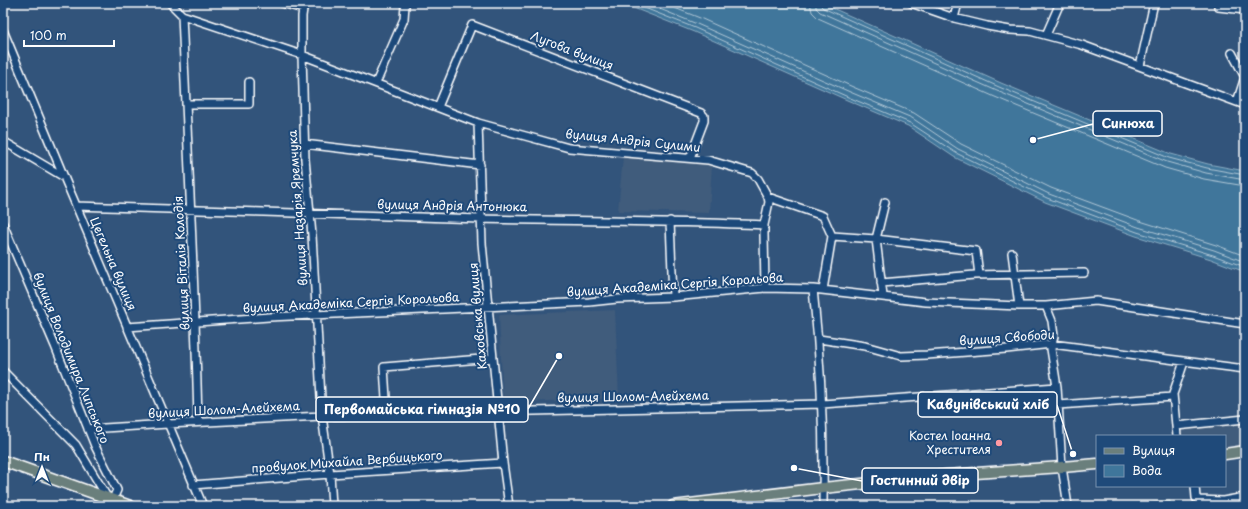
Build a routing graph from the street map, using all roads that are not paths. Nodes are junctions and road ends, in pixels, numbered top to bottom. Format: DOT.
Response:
graph roads {
  1 [pos="170,3"];
  2 [pos="282,3"];
  3 [pos="911,3"];
  4 [pos="958,3"];
  5 [pos="1060,3"];
  6 [pos="1154,3"];
  7 [pos="405,5"];
  8 [pos="303,6"];
  9 [pos="1218,7"];
  10 [pos="1245,10"];
  11 [pos="182,16"];
  12 [pos="954,18"];
  13 [pos="3,30"];
  14 [pos="1046,35"];
  15 [pos="1232,53"];
  16 [pos="302,55"];
  17 [pos="1140,66"];
  18 [pos="249,82"];
  19 [pos="376,84"];
  20 [pos="1237,102"];
  21 [pos="186,104"];
  22 [pos="1245,105"];
  23 [pos="438,107"];
  24 [pos="478,123"];
  25 [pos="3,141"];
  26 [pos="304,144"];
  27 [pos="690,158"];
  28 [pos="480,165"];
  29 [pos="64,177"];
  30 [pos="768,197"];
  31 [pos="885,202"];
  32 [pos="76,206"];
  33 [pos="190,210"];
  34 [pos="310,214"];
  35 [pos="482,219"];
  36 [pos="670,221"];
  37 [pos="3,224"];
  38 [pos="764,225"];
  39 [pos="832,236"];
  40 [pos="876,239"];
  41 [pos="1012,253"];
  42 [pos="1084,273"];
  43 [pos="1016,274"];
  44 [pos="979,275"];
  45 [pos="881,283"];
  46 [pos="764,288"];
  47 [pos="813,289"];
  48 [pos="823,290"];
  49 [pos="883,296"];
  50 [pos="673,297"];
  51 [pos="1020,306"];
  52 [pos="1046,306"];
  53 [pos="488,307"];
  54 [pos="316,314"];
  55 [pos="196,322"];
  56 [pos="1245,324"];
  57 [pos="128,328"];
  58 [pos="819,340"];
  59 [pos="1052,344"];
  60 [pos="493,358"];
  61 [pos="1184,362"];
  62 [pos="1245,369"];
  63 [pos="3,371"];
  64 [pos="1057,387"];
  65 [pos="1173,397"];
  66 [pos="822,404"];
  67 [pos="1058,405"];
  68 [pos="498,411"];
  69 [pos="387,414"];
  70 [pos="322,416"];
  71 [pos="1245,419"];
  72 [pos="198,422"];
  73 [pos="168,424"];
  74 [pos="1176,426"];
  75 [pos="88,430"];
  76 [pos="1177,435"];
  77 [pos="1245,451"];
  78 [pos="1226,454"];
  79 [pos="3,461"];
  80 [pos="503,463"];
  81 [pos="1096,464"];
  82 [pos="1062,468"];
  83 [pos="330,474"];
  84 [pos="193,485"];
  85 [pos="1195,487"];
  86 [pos="823,488"];
  87 [pos="1245,497"];
  88 [pos="110,498"];
  89 [pos="1223,504"];
  90 [pos="130,506"];
  91 [pos="203,506"];
  92 [pos="332,506"];
  93 [pos="509,506"];
  94 [pos="673,506"];
  95 [pos="823,506"];
  96 [pos="1068,506"];
  1 -- 11 [label="street, вулиця Андрія Сулими"];
  2 -- 8 [label="street"];
  3 -- 12 [label="street"];
  4 -- 12 [label="street"];
  5 -- 14 [label="street"];
  6 -- 17 [label="street"];
  7 -- 19 [label="street"];
  8 -- 16 [label="street, вулиця Назарія Яремчука"];
  9 -- 10 [label="street"];
  11 -- 16 [label="street, вулиця Андрія Сулими"];
  11 -- 21 [label="street, вулиця Віталія Колодія"];
  12 -- 14 [label="street"];
  13 -- 29 [label="street, Цегельна вулиця"];
  14 -- 17 [label="street"];
  15 -- 20 [label="street"];
  16 -- 19 [label="street, вулиця Андрія Сулими"];
  16 -- 26 [label="street, вулиця Назарія Яремчука"];
  17 -- 20 [label="street"];
  18 -- 21 [label="street"];
  19 -- 23 [label="street, вулиця Андрія Сулими"];
  20 -- 22 [label="street"];
  21 -- 33 [label="street, вулиця Віталія Колодія"];
  23 -- 24 [label="street, вулиця Андрія Сулими"];
  23 -- 27 [label="street, Лугова вулиця"];
  24 -- 27 [label="street, вулиця Андрія Сулими"];
  24 -- 28 [label="street, Каховська вулиця"];
  25 -- 29 [label="street"];
  26 -- 28 [label="street"];
  26 -- 34 [label="street, вулиця Назарія Яремчука"];
  27 -- 30 [label="street, вулиця Андрія Сулими"];
  28 -- 35 [label="street, Каховська вулиця"];
  29 -- 32 [label="street, Цегельна вулиця"];
  30 -- 38 [label="street"];
  30 -- 39 [label="street"];
  31 -- 40 [label="street"];
  32 -- 33 [label="street, вулиця Андрія Антонюка"];
  32 -- 57 [label="street, Цегельна вулиця"];
  33 -- 34 [label="street, вулиця Андрія Антонюка"];
  33 -- 55 [label="street, вулиця Віталія Колодія"];
  34 -- 35 [label="street, вулиця Андрія Антонюка"];
  34 -- 54 [label="street, вулиця Назарія Яремчука"];
  35 -- 36 [label="street, вулиця Андрія Антонюка"];
  35 -- 53 [label="street, Каховська вулиця"];
  36 -- 38 [label="street, вулиця Андрія Антонюка"];
  36 -- 50 [label="street"];
  37 -- 75 [label="street, вулиця Володимира Липського"];
  38 -- 46 [label="street"];
  39 -- 40 [label="street"];
  39 -- 48 [label="street"];
  40 -- 44 [label="street"];
  40 -- 45 [label="street"];
  41 -- 43 [label="street"];
  42 -- 43 [label="street"];
  43 -- 44 [label="street"];
  43 -- 51 [label="street"];
  44 -- 45 [label="street"];
  45 -- 49 [label="street"];
  46 -- 47 [label="street, вулиця Академіка Сергія Корольова"];
  46 -- 50 [label="street, вулиця Академіка Сергія Корольова"];
  47 -- 48 [label="street, вулиця Академіка Сергія Корольова"];
  47 -- 58 [label="street"];
  48 -- 49 [label="street, вулиця Академіка Сергія Корольова"];
  49 -- 51 [label="street, вулиця Академіка Сергія Корольова"];
  50 -- 53 [label="street, вулиця Академіка Сергія Корольова"];
  51 -- 52 [label="street, вулиця Академіка Сергія Корольова"];
  52 -- 56 [label="street, вулиця Академіка Сергія Корольова"];
  52 -- 59 [label="street"];
  53 -- 54 [label="street, вулиця Академіка Сергія Корольова"];
  53 -- 60 [label="street, Каховська вулиця"];
  54 -- 55 [label="street, вулиця Академіка Сергія Корольова"];
  54 -- 70 [label="street, вулиця Назарія Яремчука"];
  55 -- 57 [label="street, вулиця Академіка Сергія Корольова"];
  55 -- 72 [label="street, вулиця Віталія Колодія"];
  57 -- 73 [label="street, Цегельна вулиця"];
  58 -- 59 [label="street, вулиця Свободи"];
  58 -- 66 [label="street"];
  59 -- 61 [label="street, вулиця Свободи"];
  59 -- 64 [label="street"];
  60 -- 68 [label="street, Каховська вулиця"];
  60 -- 69 [label="street"];
  61 -- 62 [label="street, вулиця Свободи"];
  61 -- 65 [label="street"];
  63 -- 88 [label="street"];
  64 -- 66 [label="street, вулиця Шолом-Алейхема"];
  64 -- 67 [label="street"];
  65 -- 67 [label="street"];
  65 -- 74 [label="street"];
  66 -- 68 [label="street, вулиця Шолом-Алейхема"];
  66 -- 86 [label="street"];
  67 -- 82 [label="street"];
  68 -- 69 [label="street, вулиця Шолом-Алейхема"];
  68 -- 80 [label="street, Каховська вулиця"];
  69 -- 70 [label="street, вулиця Шолом-Алейхема"];
  70 -- 72 [label="street, вулиця Шолом-Алейхема"];
  70 -- 83 [label="street, вулиця Назарія Яремчука"];
  71 -- 74 [label="street"];
  72 -- 73 [label="street, вулиця Шолом-Алейхема"];
  73 -- 75 [label="street, вулиця Шолом-Алейхема"];
  73 -- 84 [label="street, Цегельна вулиця"];
  74 -- 76 [label="street"];
  75 -- 88 [label="street, вулиця Володимира Липського"];
  77 -- 78 [label="main road"];
  79 -- 88 [label="main road"];
  80 -- 83 [label="street, провулок Михайла Вербицького"];
  80 -- 93 [label="street, Каховська вулиця"];
  81 -- 82 [label="main road"];
  82 -- 86 [label="main road"];
  82 -- 96 [label="street"];
  83 -- 84 [label="street, провулок Михайла Вербицького"];
  83 -- 92 [label="street, вулиця Назарія Яремчука"];
  84 -- 91 [label="street, Цегельна вулиця"];
  85 -- 89 [label="street"];
  86 -- 94 [label="main road"];
  86 -- 95 [label="street"];
  87 -- 89 [label="street"];
  88 -- 90 [label="main road"];
}
